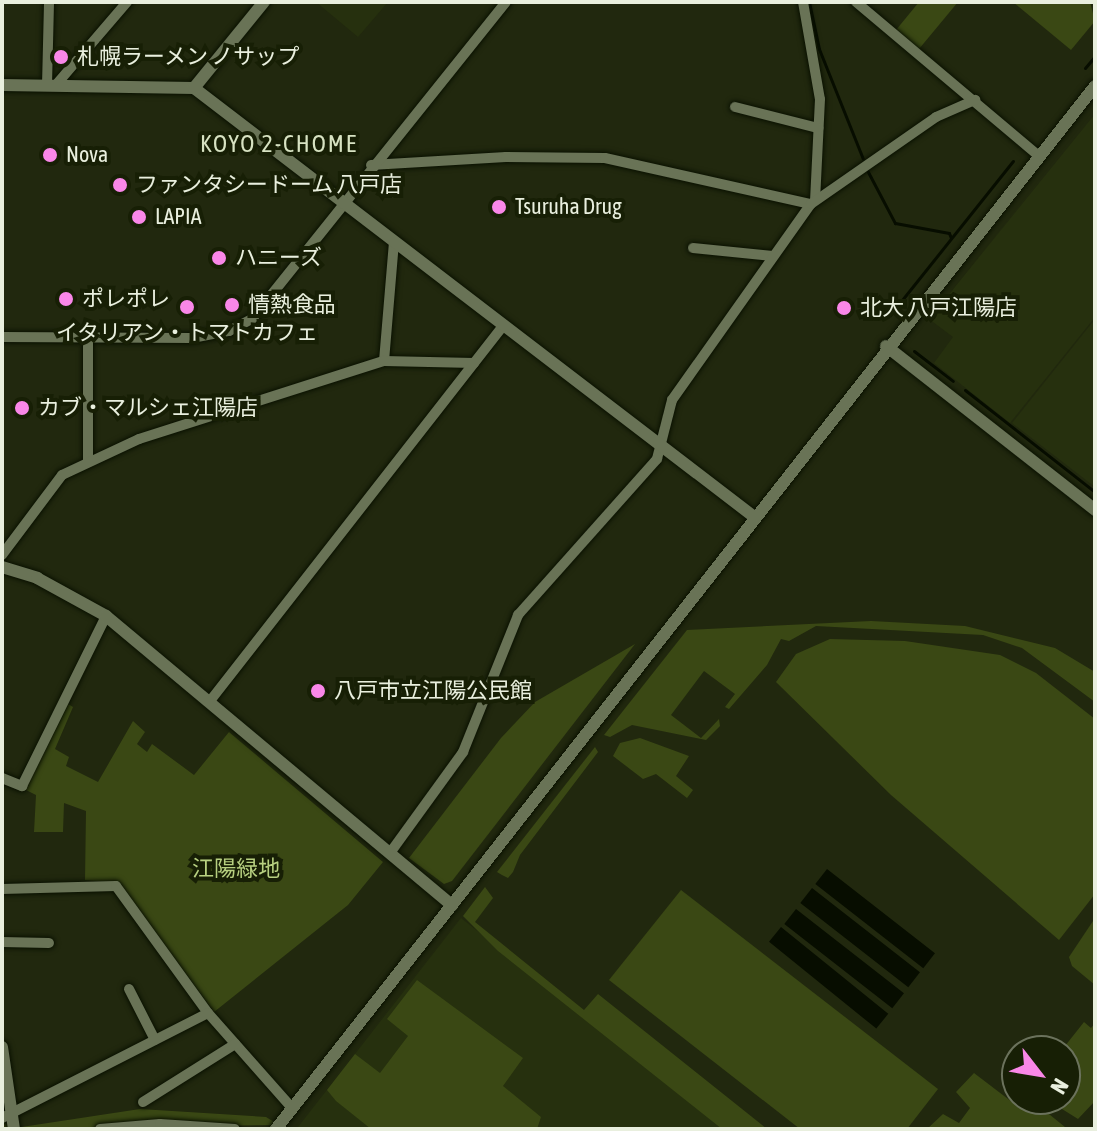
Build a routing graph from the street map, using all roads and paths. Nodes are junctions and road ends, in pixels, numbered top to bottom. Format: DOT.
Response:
graph roads {
  1 [pos="49,2"];
  2 [pos="127,2"];
  3 [pos="264,2"];
  4 [pos="506,2"];
  5 [pos="803,2"];
  6 [pos="856,2"];
  7 [pos="2,85"];
  8 [pos="51,86"];
  9 [pos="1095,86"];
  10 [pos="194,88"];
  11 [pos="975,100"];
  12 [pos="735,107"];
  13 [pos="818,128"];
  14 [pos="1038,155"];
  15 [pos="371,165"];
  16 [pos="343,202"];
  17 [pos="813,202"];
  18 [pos="394,241"];
  19 [pos="693,248"];
  20 [pos="773,256"];
  21 [pos="503,326"];
  22 [pos="88,336"];
  23 [pos="2,337"];
  24 [pos="886,346"];
  25 [pos="384,361"];
  26 [pos="474,363"];
  27 [pos="659,445"];
  28 [pos="88,460"];
  29 [pos="1095,510"];
  30 [pos="753,516"];
  31 [pos="2,555"];
  32 [pos="2,567"];
  33 [pos="106,616"];
  34 [pos="210,701"];
  35 [pos="2,778"];
  36 [pos="390,853"];
  37 [pos="2,889"];
  38 [pos="452,905"];
  39 [pos="2,942"];
  40 [pos="49,943"];
  41 [pos="129,989"];
  42 [pos="208,1013"];
  43 [pos="155,1040"];
  44 [pos="235,1044"];
  45 [pos="2,1047"];
  46 [pos="143,1102"];
  47 [pos="292,1108"];
  48 [pos="7,1116"];
  49 [pos="14,1129"];
  50 [pos="100,1129"];
  51 [pos="235,1129"];
  52 [pos="276,1129"];
  1 -- 8 [label="street"];
  2 -- 8 [label="street"];
  3 -- 10 [label="street"];
  4 -- 15 [label="street"];
  5 -- 13 [label="street"];
  6 -- 11 [label="street"];
  7 -- 8 [label="street"];
  8 -- 10 [label="street"];
  9 -- 14 [label="street"];
  10 -- 16 [label="street"];
  11 -- 14 [label="street"];
  11 -- 17 [label="street"];
  12 -- 13 [label="street"];
  13 -- 17 [label="street"];
  14 -- 24 [label="street"];
  15 -- 16 [label="street"];
  15 -- 17 [label="street"];
  16 -- 18 [label="street"];
  16 -- 22 [label="street"];
  17 -- 20 [label="street"];
  18 -- 21 [label="street"];
  18 -- 25 [label="street"];
  19 -- 20 [label="street"];
  20 -- 27 [label="street"];
  21 -- 26 [label="street"];
  21 -- 27 [label="street"];
  22 -- 23 [label="street"];
  22 -- 28 [label="street"];
  24 -- 29 [label="street"];
  24 -- 30 [label="street"];
  25 -- 26 [label="street"];
  25 -- 28 [label="street"];
  26 -- 34 [label="street"];
  27 -- 30 [label="street"];
  27 -- 36 [label="street"];
  28 -- 31 [label="street"];
  30 -- 38 [label="street"];
  32 -- 33 [label="street"];
  33 -- 34 [label="street"];
  33 -- 35 [label="street"];
  34 -- 36 [label="street"];
  36 -- 38 [label="street"];
  37 -- 42 [label="street"];
  38 -- 47 [label="street"];
  39 -- 40 [label="street"];
  41 -- 43 [label="street"];
  42 -- 43 [label="street"];
  42 -- 44 [label="street"];
  43 -- 48 [label="street"];
  44 -- 46 [label="street"];
  44 -- 47 [label="street"];
  45 -- 48 [label="street"];
  47 -- 52 [label="street"];
  48 -- 49 [label="street"];
  50 -- 51 [label="street"];
}
